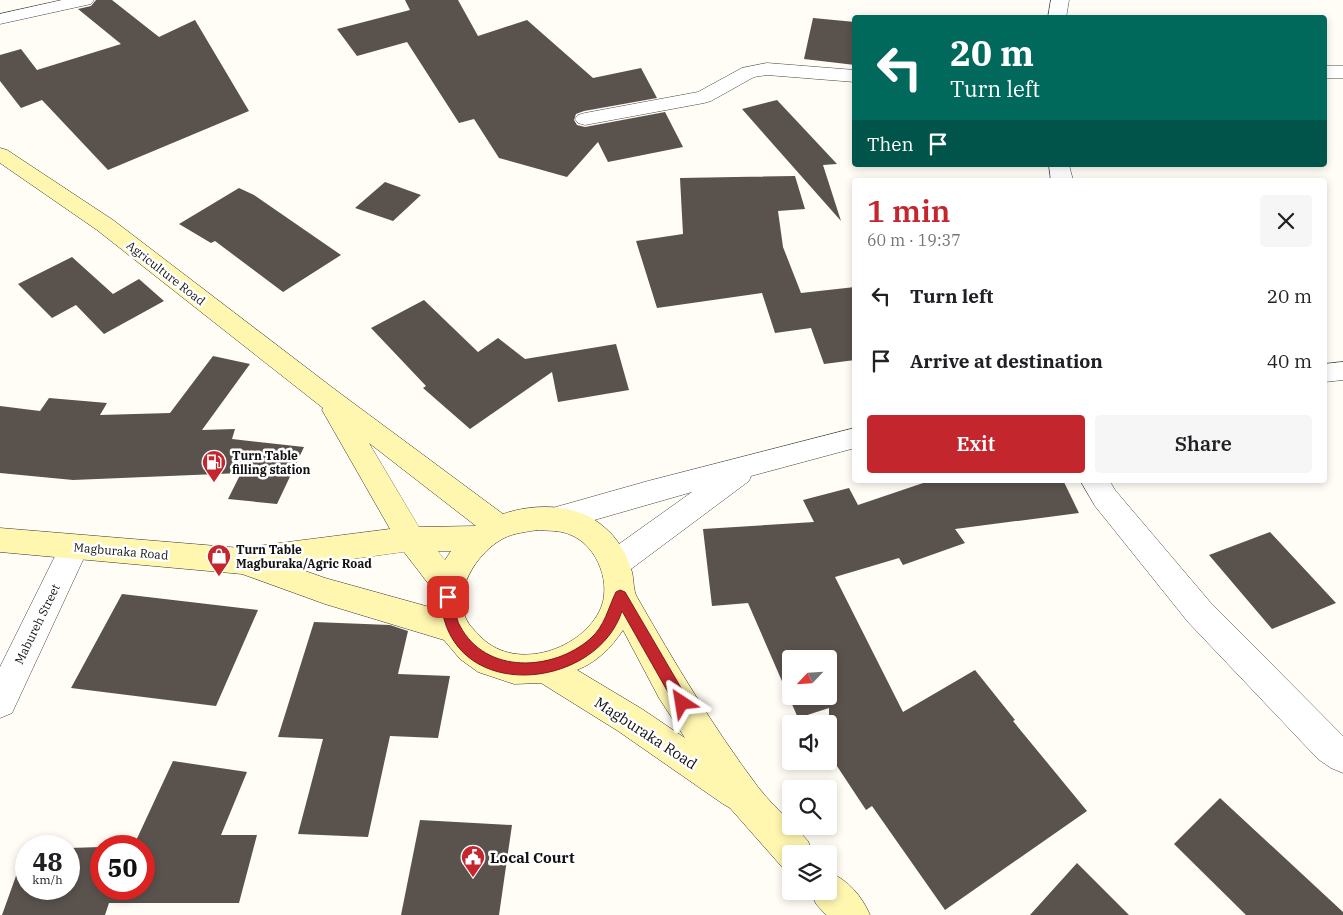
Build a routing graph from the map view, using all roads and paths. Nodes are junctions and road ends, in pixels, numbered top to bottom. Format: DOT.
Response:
graph roads {
  1 [pos="85,0"];
  2 [pos="1060,0"];
  3 [pos="1057,15"];
  4 [pos="0,20"];
  5 [pos="1327,72"];
  6 [pos="1343,72"];
  7 [pos="852,76"];
  8 [pos="585,119"];
  9 [pos="0,154"];
  10 [pos="1327,372"];
  11 [pos="1343,372"];
  12 [pos="328,398"];
  13 [pos="852,439"];
  14 [pos="748,465"];
  15 [pos="1096,483"];
  16 [pos="556,519"];
  17 [pos="490,532"];
  18 [pos="411,539"];
  19 [pos="0,540"];
  20 [pos="74,547"];
  21 [pos="241,561"];
  22 [pos="616,563"];
  23 [pos="448,586"];
  24 [pos="620,596"];
  25 [pos="453,628"];
  26 [pos="545,668"];
  27 [pos="0,702"];
  28 [pos="1343,756"];
  29 [pos="746,800"];
  30 [pos="787,845"];
  31 [pos="837,900"];
  32 [pos="851,915"];
  1 -- 4 [label="street"];
  2 -- 3 [label="street"];
  5 -- 6 [label="street"];
  7 -- 8 [label="street"];
  9 -- 12 [label="main road, Agriculture Road"];
  10 -- 11 [label="street"];
  12 -- 17 [label="main road, Agriculture Road"];
  12 -- 18 [label="main road, Agriculture Road"];
  13 -- 14 [label="street"];
  14 -- 16 [label="street"];
  14 -- 22 [label="street"];
  15 -- 28 [label="street"];
  16 -- 17 [label="main road"];
  16 -- 22 [label="main road"];
  17 -- 18 [label="main road, Magburaka Road"];
  17 -- 23 [label="main road"];
  18 -- 21 [label="main road, Magburaka Road"];
  18 -- 23 [label="main road, Agriculture Road"];
  19 -- 20 [label="main road, Magburaka Road"];
  20 -- 21 [label="main road, Magburaka Road"];
  20 -- 27 [label="street, Mabureh Street"];
  21 -- 25 [label="main road, Magburaka Road"];
  22 -- 24 [label="main road"];
  23 -- 25 [label="main road"];
  24 -- 26 [label="main road"];
  24 -- 29 [label="main road, Magburaka Road"];
  25 -- 26 [label="main road"];
  26 -- 29 [label="main road, Magburaka Road"];
  29 -- 30 [label="main road, Magburaka Road"];
  31 -- 32 [label="main road"];
}
